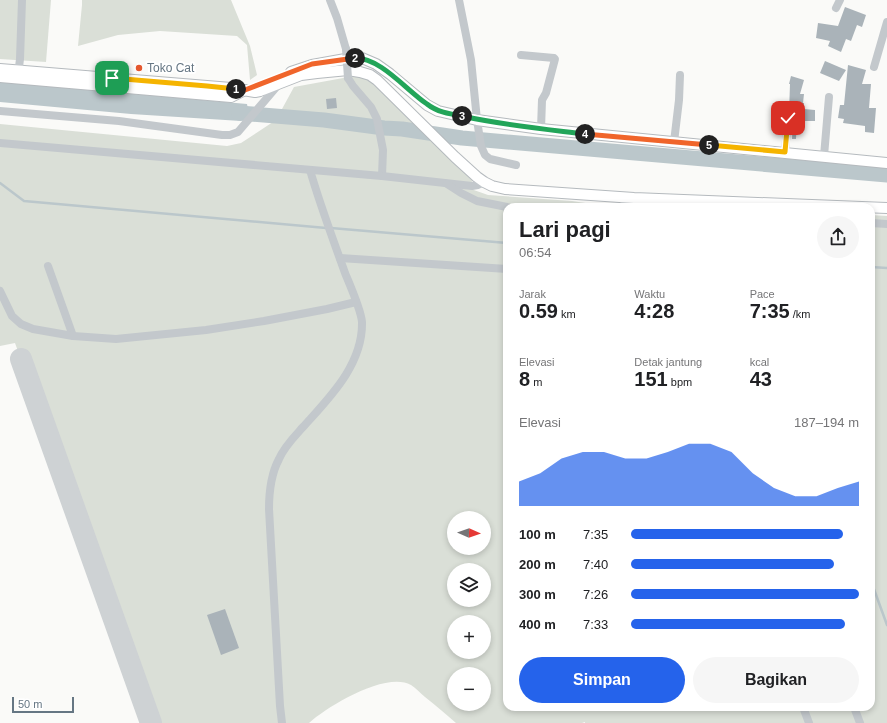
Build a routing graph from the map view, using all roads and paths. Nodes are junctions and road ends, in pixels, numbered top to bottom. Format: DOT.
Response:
graph roads {
  1 [pos="22,0"];
  2 [pos="330,0"];
  3 [pos="459,0"];
  4 [pos="840,0"];
  5 [pos="836,8"];
  6 [pos="887,22"];
  7 [pos="521,55"];
  8 [pos="874,67"];
  9 [pos="0,69"];
  10 [pos="18,75"];
  11 [pos="680,75"];
  12 [pos="0,77"];
  13 [pos="280,83"];
  14 [pos="245,90"];
  15 [pos="829,97"];
  16 [pos="0,111"];
  17 [pos="788,118"];
  18 [pos="477,120"];
  19 [pos="541,129"];
  20 [pos="674,142"];
  21 [pos="0,143"];
  22 [pos="785,152"];
  23 [pos="824,156"];
  24 [pos="887,163"];
  25 [pos="516,165"];
  26 [pos="310,170"];
  27 [pos="382,176"];
  28 [pos="484,182"];
  29 [pos="446,183"];
  30 [pos="621,198"];
  31 [pos="629,203"];
  32 [pos="754,203"];
  33 [pos="503,206"];
  34 [pos="875,208"];
  35 [pos="887,208"];
  36 [pos="875,223"];
  37 [pos="887,224"];
  38 [pos="340,258"];
  39 [pos="48,266"];
  40 [pos="503,269"];
  41 [pos="0,291"];
  42 [pos="356,302"];
  43 [pos="73,336"];
  44 [pos="804,711"];
  45 [pos="856,711"];
  46 [pos="282,723"];
  47 [pos="809,723"];
  48 [pos="860,723"];
  1 -- 10 [label="street"];
  2 -- 27 [label="street, bridge"];
  3 -- 18 [label="street"];
  4 -- 5 [label="street"];
  6 -- 8 [label="street"];
  7 -- 19 [label="street"];
  9 -- 10 [label="main road"];
  10 -- 12 [label="main road"];
  10 -- 14 [label="main road"];
  11 -- 20 [label="street"];
  13 -- 14 [label="main road"];
  13 -- 16 [label="street"];
  13 -- 28 [label="main road"];
  14 -- 18 [label="main road"];
  15 -- 23 [label="street"];
  17 -- 22 [label="street"];
  18 -- 19 [label="main road"];
  18 -- 25 [label="street"];
  19 -- 20 [label="main road"];
  20 -- 22 [label="main road"];
  21 -- 26 [label="street"];
  22 -- 23 [label="main road"];
  23 -- 24 [label="main road"];
  26 -- 27 [label="street"];
  26 -- 38 [label="street"];
  27 -- 29 [label="street"];
  28 -- 29 [label="street"];
  28 -- 30 [label="main road"];
  29 -- 33 [label="street"];
  30 -- 31 [label="street"];
  30 -- 32 [label="main road"];
  34 -- 35 [label="main road"];
  36 -- 37 [label="street"];
  38 -- 40 [label="street"];
  38 -- 42 [label="street"];
  39 -- 43 [label="street"];
  41 -- 43 [label="street"];
  42 -- 43 [label="street"];
  42 -- 46 [label="street"];
  44 -- 47 [label="street"];
  45 -- 48 [label="street"];
}
